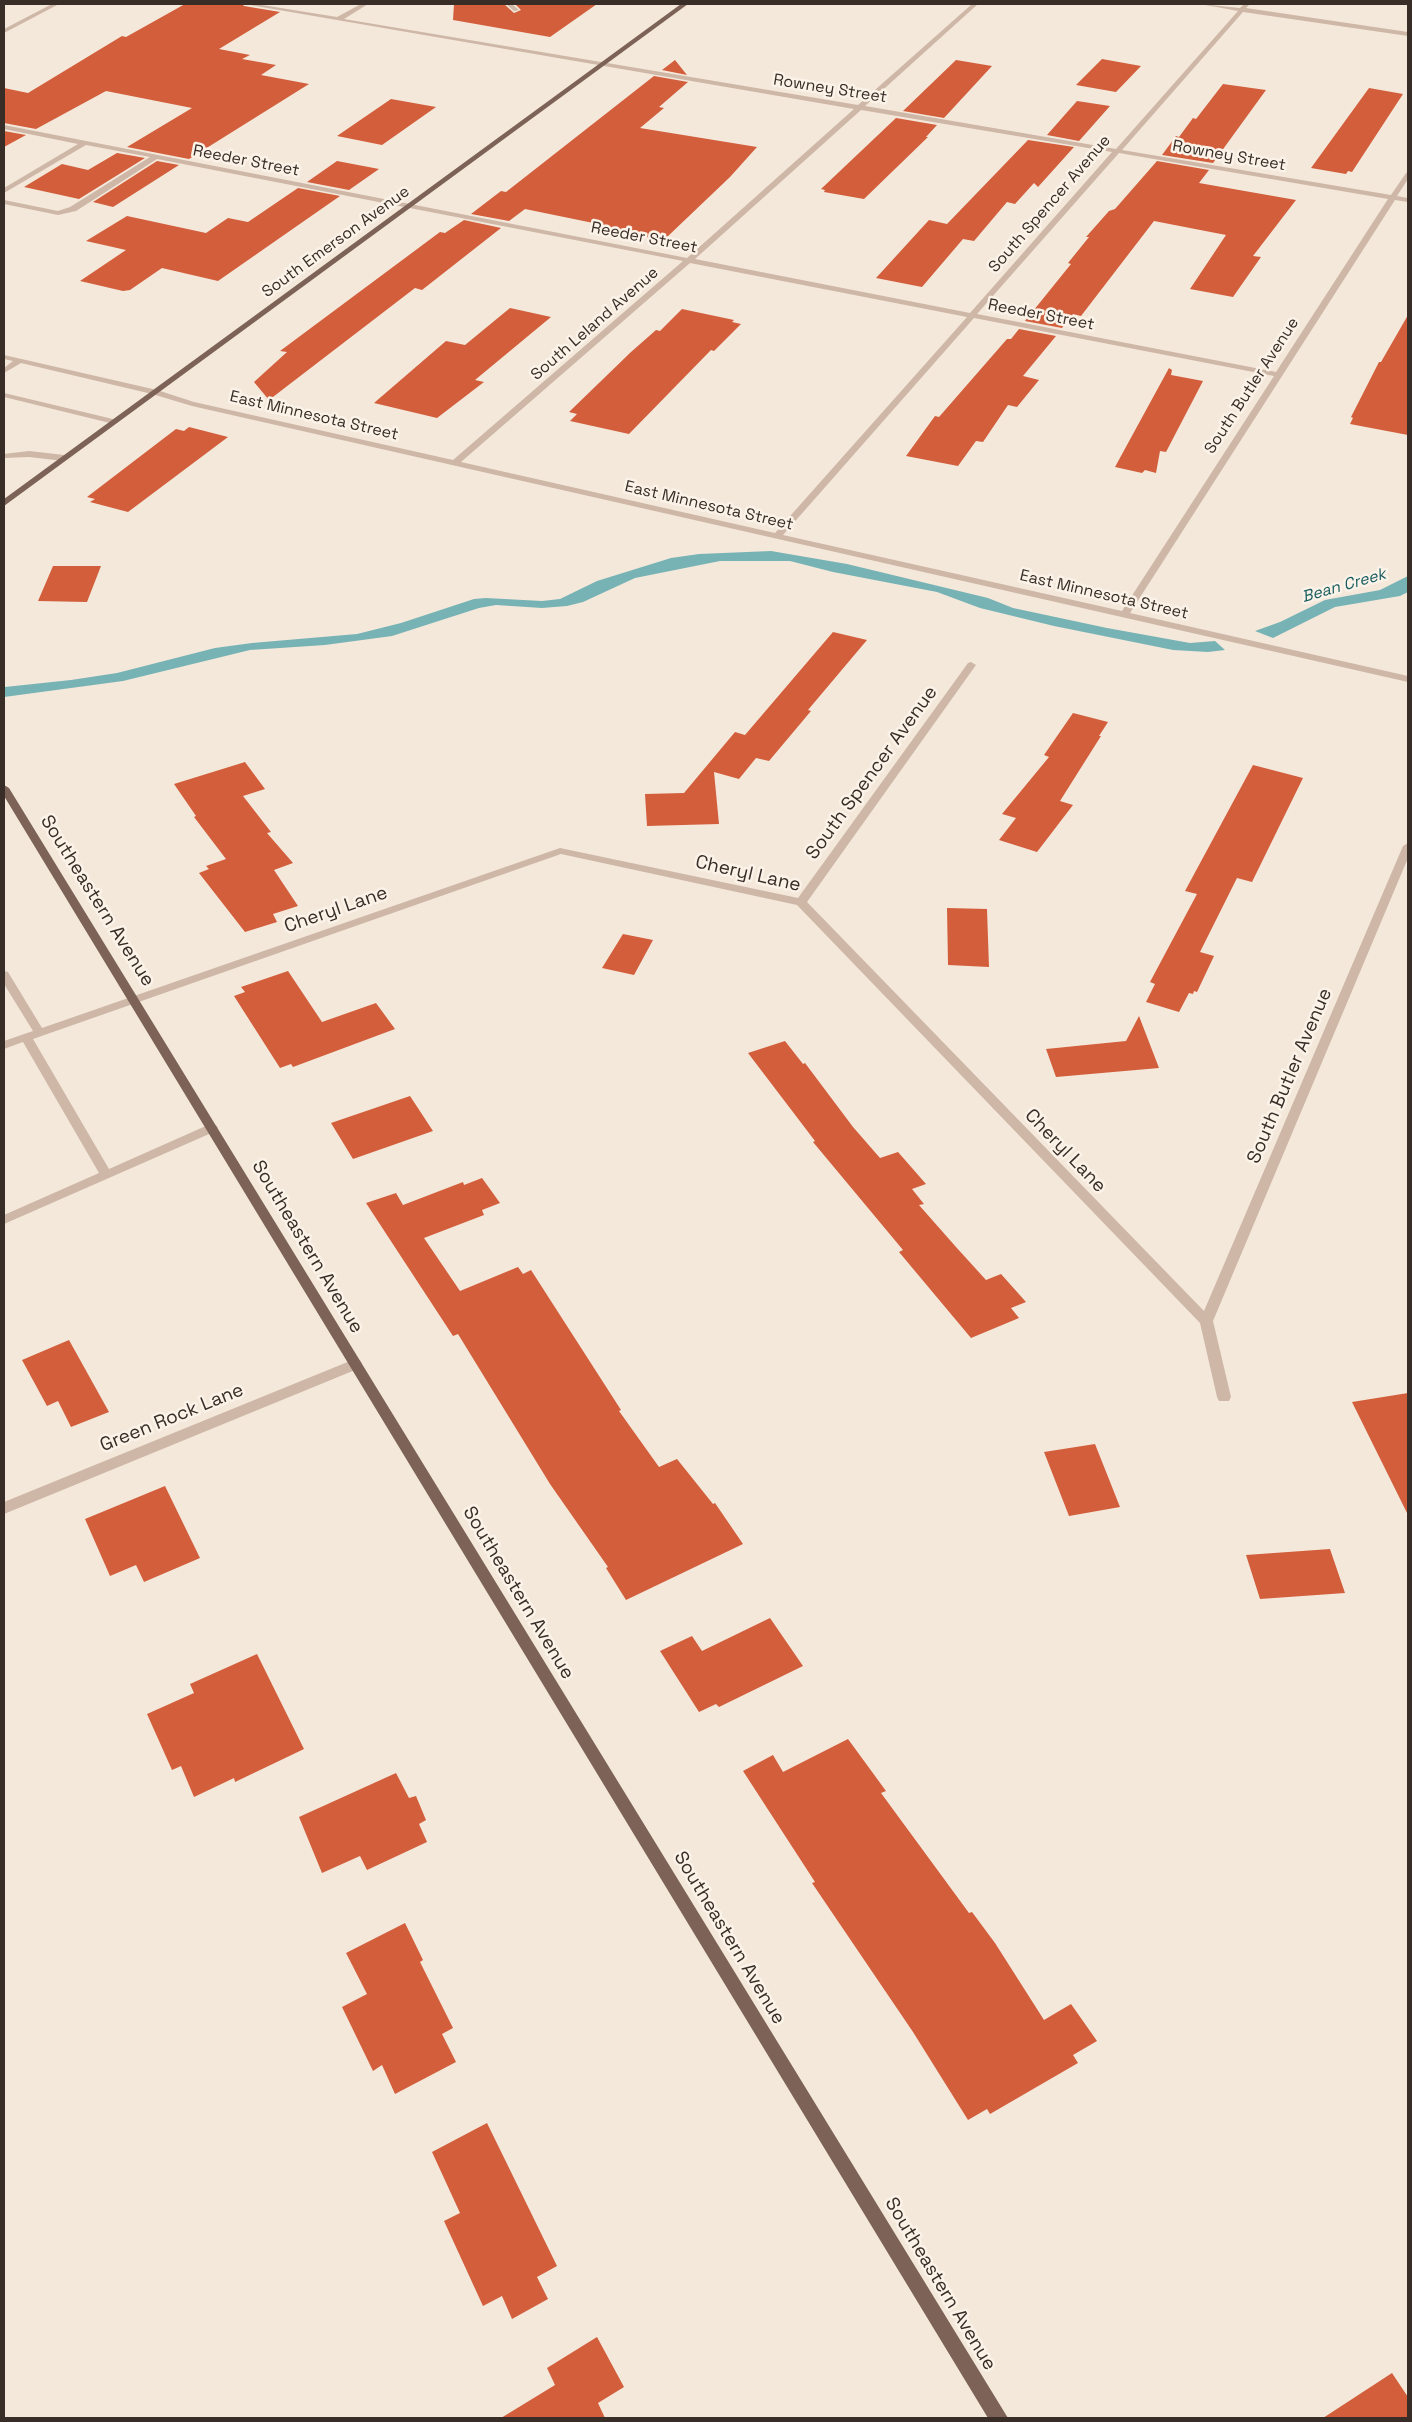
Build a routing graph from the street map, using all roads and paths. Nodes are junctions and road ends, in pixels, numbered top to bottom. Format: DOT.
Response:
graph roads {
  1 [pos="56,4"];
  2 [pos="247,4"];
  3 [pos="364,4"];
  4 [pos="508,4"];
  5 [pos="685,4"];
  6 [pos="975,4"];
  7 [pos="1203,4"];
  8 [pos="1244,7"];
  9 [pos="516,10"];
  10 [pos="339,19"];
  11 [pos="4,31"];
  12 [pos="1408,34"];
  13 [pos="601,65"];
  14 [pos="859,108"];
  15 [pos="4,127"];
  16 [pos="84,143"];
  17 [pos="1117,151"];
  18 [pos="155,157"];
  19 [pos="1408,174"];
  20 [pos="4,192"];
  21 [pos="1393,198"];
  22 [pos="1408,200"];
  23 [pos="4,202"];
  24 [pos="408,207"];
  25 [pos="688,261"];
  26 [pos="972,315"];
  27 [pos="4,357"];
  28 [pos="19,361"];
  29 [pos="4,371"];
  30 [pos="1279,375"];
  31 [pos="154,392"];
  32 [pos="4,395"];
  33 [pos="114,422"];
  34 [pos="4,456"];
  35 [pos="64,458"];
  36 [pos="455,463"];
  37 [pos="4,503"];
  38 [pos="776,537"];
  39 [pos="1124,615"];
  40 [pos="971,665"];
  41 [pos="1408,679"];
  42 [pos="4,788"];
  43 [pos="1408,846"];
  44 [pos="801,902"];
  45 [pos="4,976"];
  46 [pos="133,998"];
  47 [pos="39,1032"];
  48 [pos="26,1037"];
  49 [pos="4,1045"];
  50 [pos="212,1128"];
  51 [pos="106,1175"];
  52 [pos="4,1220"];
  53 [pos="1206,1321"];
  54 [pos="355,1364"];
  55 [pos="1224,1397"];
  56 [pos="4,1508"];
  57 [pos="999,2418"];
  1 -- 11 [label="street"];
  2 -- 10 [label="street, Rowney Street"];
  3 -- 10 [label="street"];
  4 -- 9 [label="street"];
  5 -- 13 [label="main road, South Emerson Avenue"];
  6 -- 14 [label="street, South Leland Avenue"];
  7 -- 8 [label="street"];
  8 -- 12 [label="street"];
  8 -- 17 [label="street, South Spencer Avenue"];
  10 -- 13 [label="street, Rowney Street"];
  13 -- 14 [label="street, Rowney Street"];
  13 -- 24 [label="main road, South Emerson Avenue"];
  14 -- 17 [label="street, Rowney Street"];
  14 -- 25 [label="street, South Leland Avenue"];
  15 -- 16 [label="street, Reeder Street"];
  16 -- 18 [label="street, Reeder Street"];
  16 -- 20 [label="street"];
  17 -- 21 [label="street, Rowney Street"];
  17 -- 26 [label="street, South Spencer Avenue"];
  18 -- 23 [label="street"];
  18 -- 24 [label="street, Reeder Street"];
  19 -- 21 [label="street, South Butler Avenue"];
  21 -- 22 [label="street, Rowney Street"];
  21 -- 30 [label="street, South Butler Avenue"];
  24 -- 25 [label="street, Reeder Street"];
  24 -- 31 [label="main road, South Emerson Avenue"];
  25 -- 26 [label="street, Reeder Street"];
  25 -- 36 [label="street, South Leland Avenue"];
  26 -- 30 [label="street, Reeder Street"];
  26 -- 38 [label="street, South Spencer Avenue"];
  27 -- 28 [label="street, East Minnesota Street"];
  28 -- 29 [label="street"];
  28 -- 31 [label="street, East Minnesota Street"];
  30 -- 39 [label="street, South Butler Avenue"];
  31 -- 33 [label="main road, South Emerson Avenue"];
  31 -- 36 [label="street, East Minnesota Street"];
  32 -- 33 [label="street"];
  33 -- 35 [label="main road, South Emerson Avenue"];
  34 -- 35 [label="street"];
  35 -- 37 [label="main road, South Emerson Avenue"];
  36 -- 38 [label="street, East Minnesota Street"];
  38 -- 39 [label="street, East Minnesota Street"];
  39 -- 41 [label="street, East Minnesota Street"];
  40 -- 44 [label="street, South Spencer Avenue"];
  42 -- 46 [label="main road, Southeastern Avenue"];
  43 -- 53 [label="street, South Butler Avenue"];
  44 -- 46 [label="street, Cheryl Lane"];
  44 -- 53 [label="street, Cheryl Lane"];
  45 -- 47 [label="street"];
  46 -- 47 [label="street, Cheryl Lane"];
  46 -- 50 [label="main road, Southeastern Avenue"];
  47 -- 48 [label="street, Cheryl Lane"];
  48 -- 49 [label="street, Cheryl Lane"];
  48 -- 51 [label="street"];
  50 -- 51 [label="street"];
  50 -- 54 [label="main road, Southeastern Avenue"];
  51 -- 52 [label="street"];
  53 -- 55 [label="street"];
  54 -- 56 [label="street, Green Rock Lane"];
  54 -- 57 [label="main road, Southeastern Avenue"];
}
